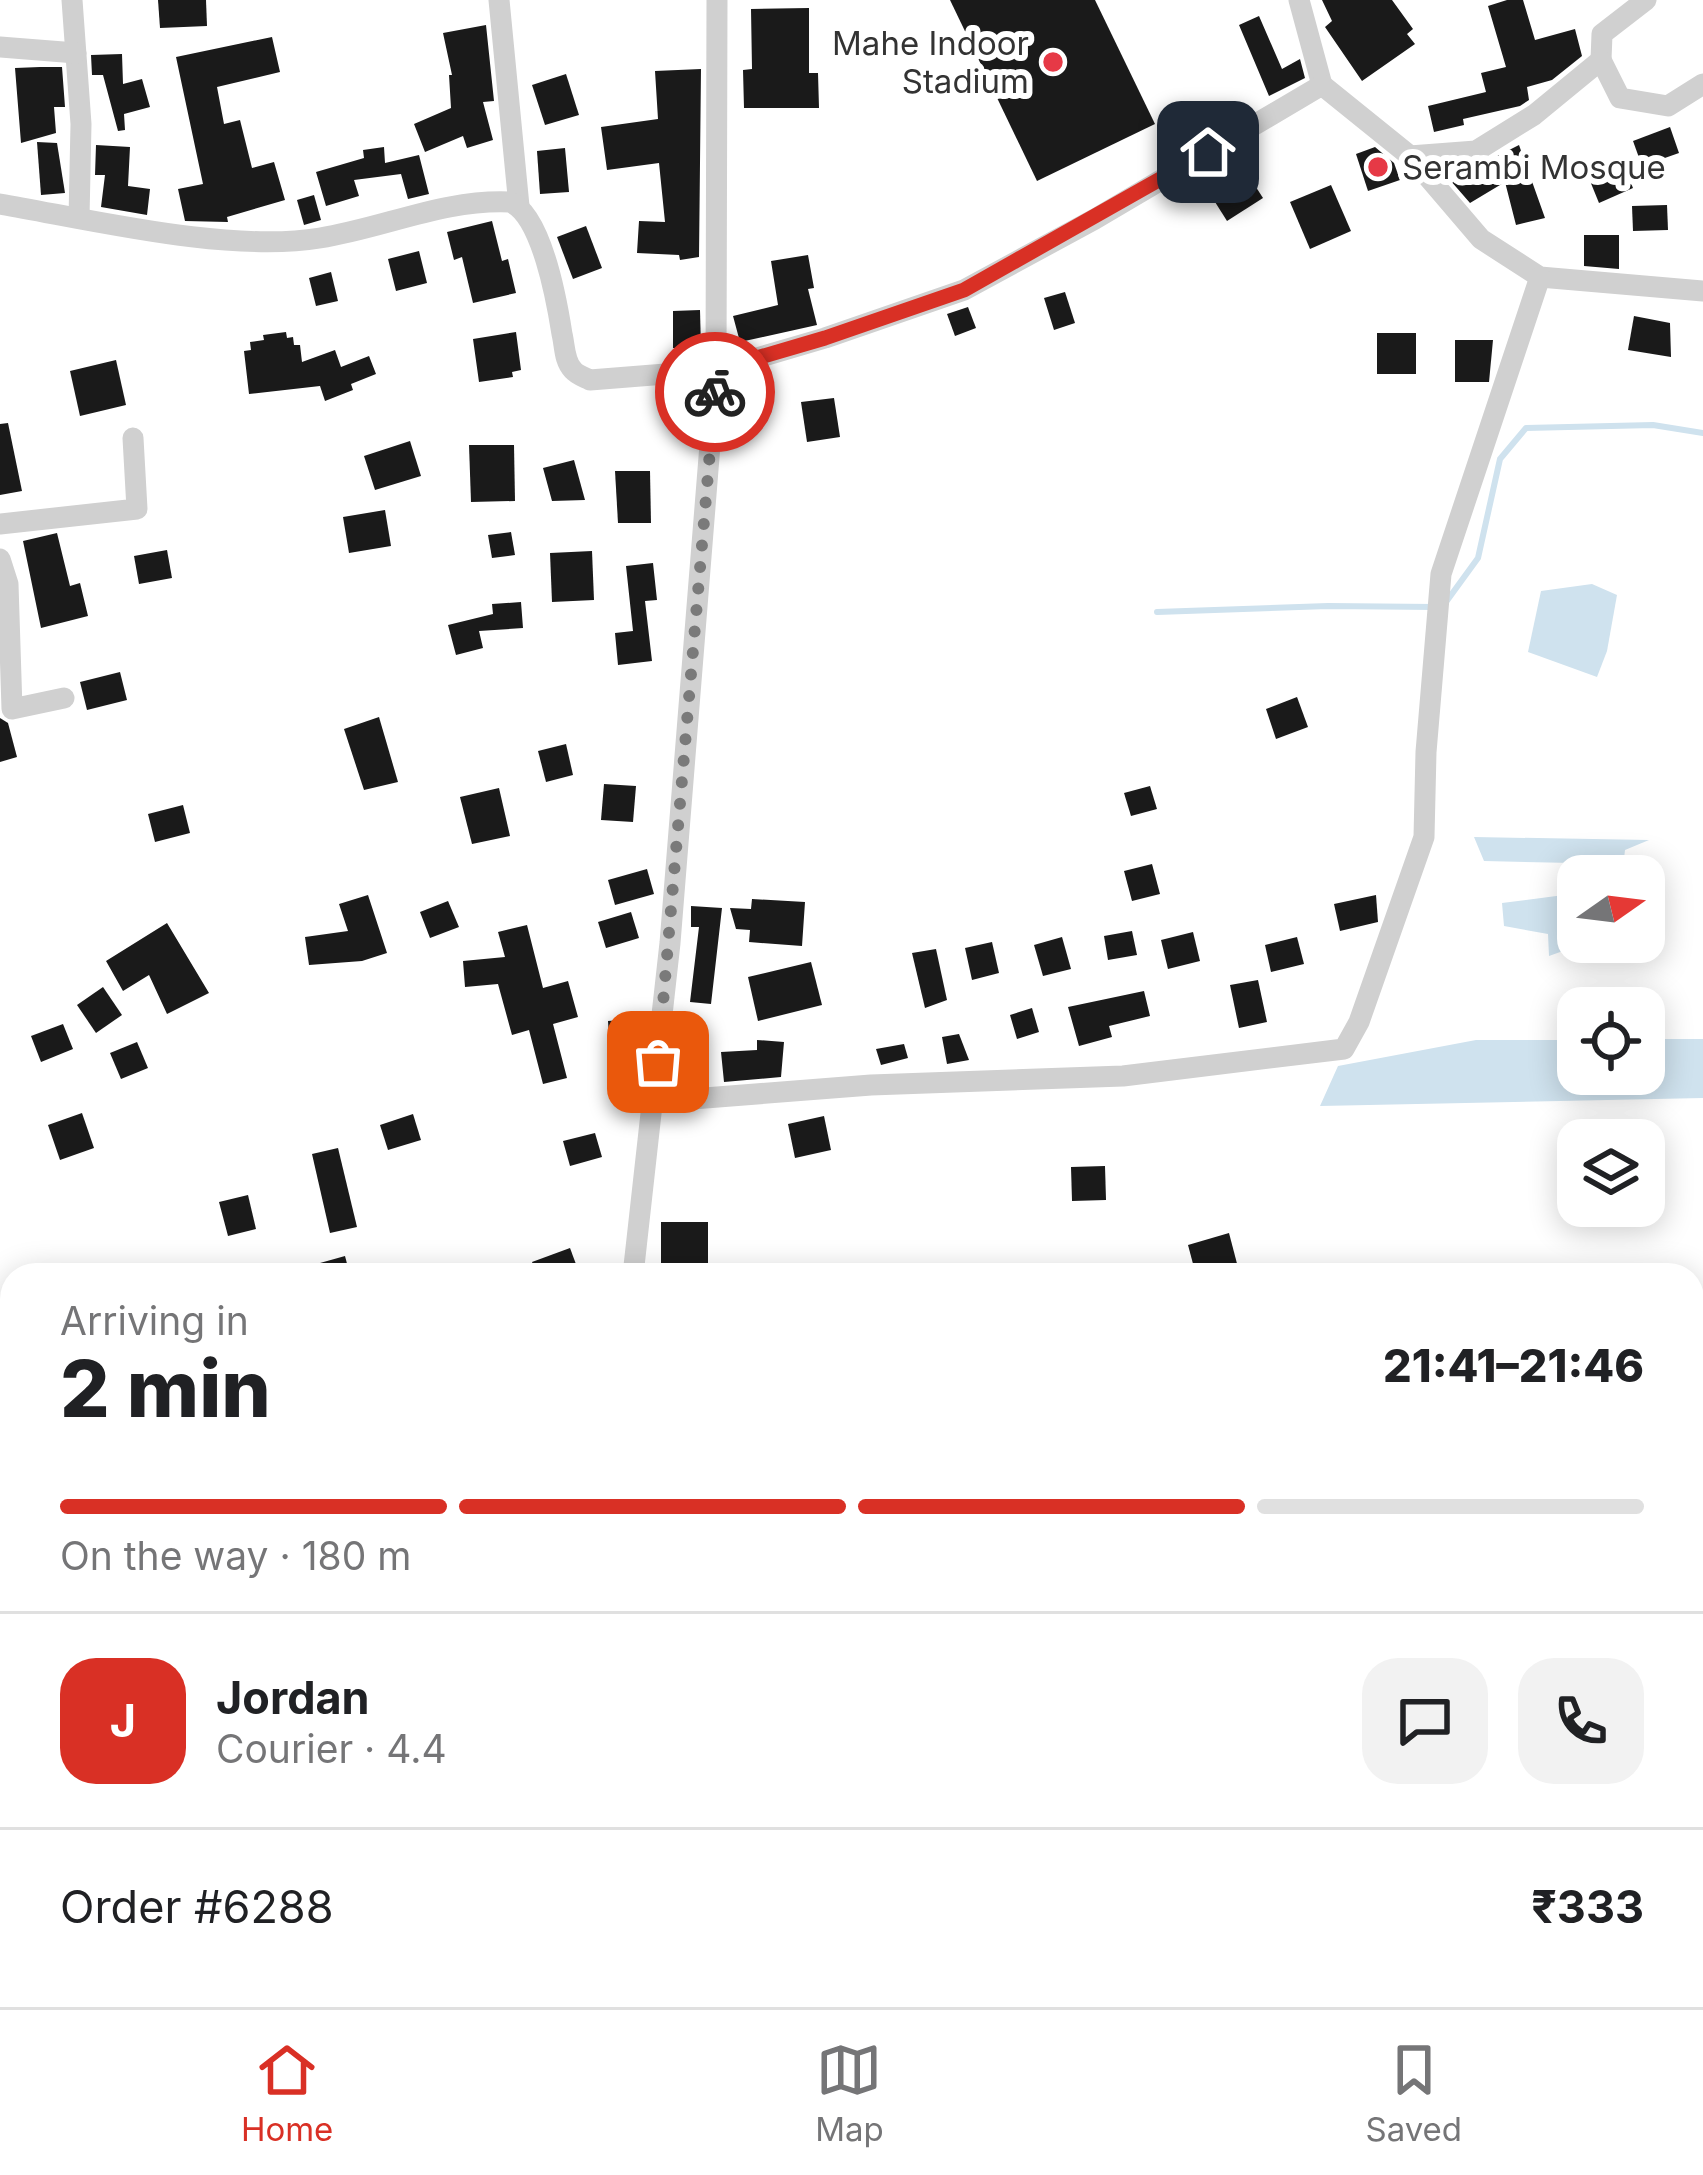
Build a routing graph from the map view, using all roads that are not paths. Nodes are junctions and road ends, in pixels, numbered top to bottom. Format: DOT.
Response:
graph roads {
  1 [pos="72,0"];
  2 [pos="499,0"];
  3 [pos="716,0"];
  4 [pos="1299,0"];
  5 [pos="1646,0"];
  6 [pos="0,47"];
  7 [pos="76,53"];
  8 [pos="1601,60"];
  9 [pos="1703,83"];
  10 [pos="1322,85"];
  11 [pos="1410,156"];
  12 [pos="0,204"];
  13 [pos="519,206"];
  14 [pos="79,218"];
  15 [pos="1540,277"];
  16 [pos="1703,291"];
  17 [pos="716,370"];
  18 [pos="133,438"];
  19 [pos="0,524"];
  20 [pos="0,559"];
  21 [pos="64,698"];
  22 [pos="6,710"];
  23 [pos="654,1102"];
  24 [pos="634,1263"];
  1 -- 7 [label="street"];
  2 -- 13 [label="street"];
  3 -- 17 [label="street"];
  4 -- 10 [label="street"];
  5 -- 8 [label="street"];
  6 -- 7 [label="street"];
  7 -- 14 [label="street"];
  8 -- 9 [label="street"];
  8 -- 11 [label="street"];
  10 -- 11 [label="street"];
  10 -- 17 [label="street"];
  11 -- 15 [label="street"];
  12 -- 14 [label="street"];
  13 -- 14 [label="street"];
  13 -- 17 [label="street"];
  15 -- 16 [label="street"];
  15 -- 23 [label="street"];
  17 -- 23 [label="street"];
  18 -- 19 [label="street"];
  20 -- 22 [label="street"];
  21 -- 22 [label="street"];
  23 -- 24 [label="street"];
}
